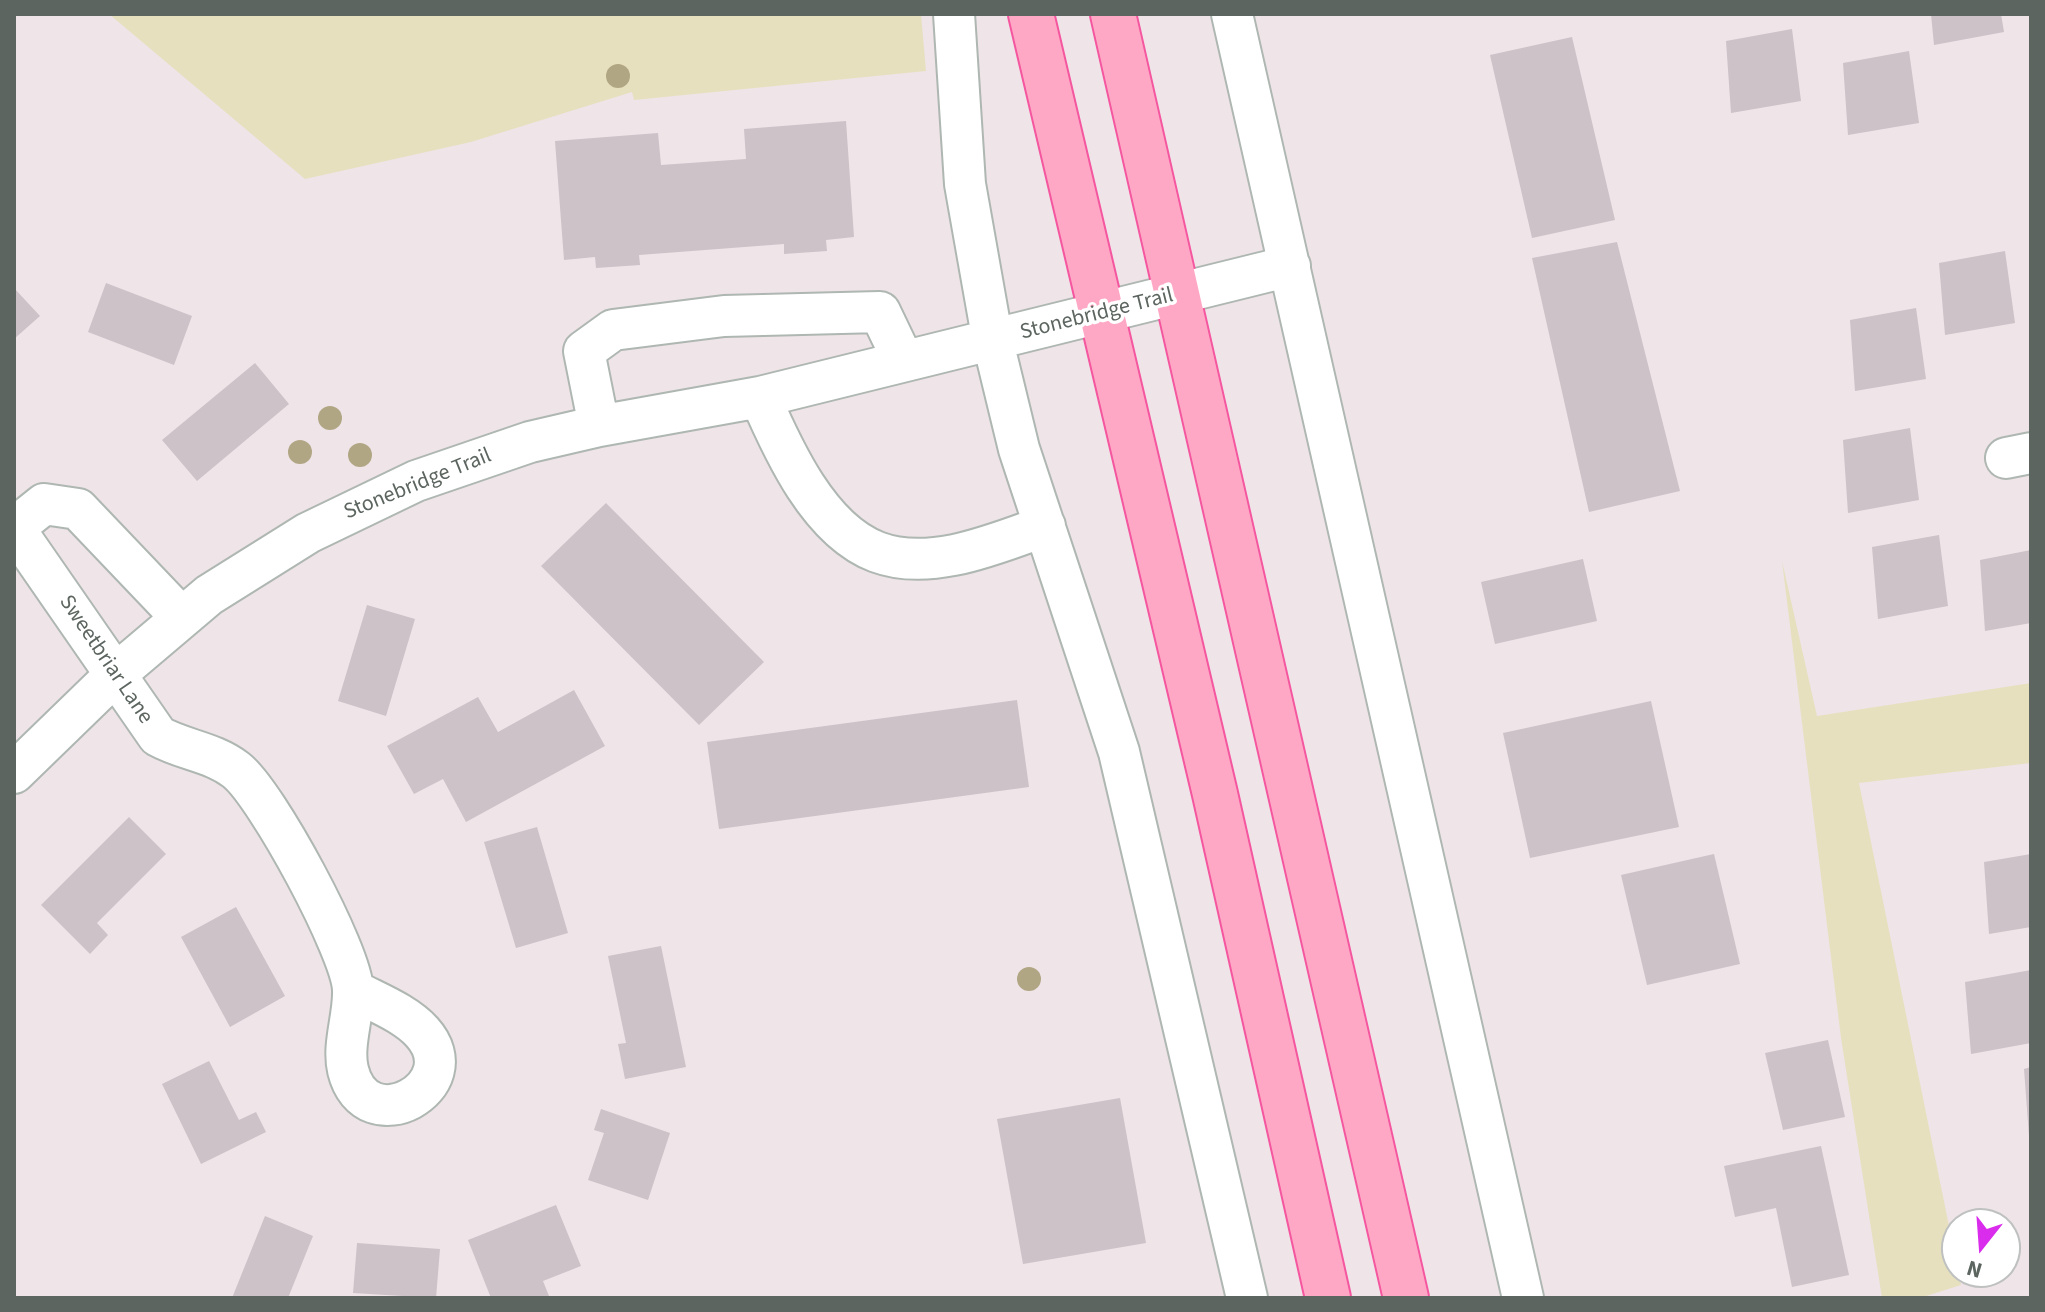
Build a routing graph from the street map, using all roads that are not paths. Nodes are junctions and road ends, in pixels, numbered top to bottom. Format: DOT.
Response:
graph roads {
  1 [pos="954,14"];
  2 [pos="1031,14"];
  3 [pos="1113,14"];
  4 [pos="1232,14"];
  5 [pos="1290,266"];
  6 [pos="1177,294"];
  7 [pos="1102,314"];
  8 [pos="993,342"];
  9 [pos="903,360"];
  10 [pos="760,397"];
  11 [pos="599,426"];
  12 [pos="1045,526"];
  13 [pos="181,617"];
  14 [pos="117,673"];
  15 [pos="14,773"];
  16 [pos="353,990"];
  17 [pos="1247,1298"];
  18 [pos="1328,1298"];
  19 [pos="1406,1298"];
  20 [pos="1523,1298"];
  1 -- 8 [label="street"];
  2 -- 7 [label="main road"];
  3 -- 6 [label="main road"];
  4 -- 5 [label="street"];
  5 -- 6 [label="street, Stonebridge Trail"];
  5 -- 20 [label="street"];
  6 -- 7 [label="street, Stonebridge Trail"];
  6 -- 19 [label="main road"];
  7 -- 8 [label="street, Stonebridge Trail"];
  7 -- 18 [label="main road"];
  8 -- 9 [label="street, Stonebridge Trail"];
  8 -- 12 [label="street"];
  9 -- 10 [label="street, Stonebridge Trail"];
  9 -- 11 [label="street"];
  10 -- 11 [label="street, Stonebridge Trail"];
  10 -- 12 [label="street"];
  11 -- 13 [label="street, Stonebridge Trail"];
  12 -- 17 [label="street"];
  13 -- 14 [label="street, Stonebridge Trail"];
  13 -- 14 [label="street, Sweetbriar Lane"];
  14 -- 15 [label="street, Stonebridge Trail"];
  14 -- 16 [label="street, Sweetbriar Lane"];
}
